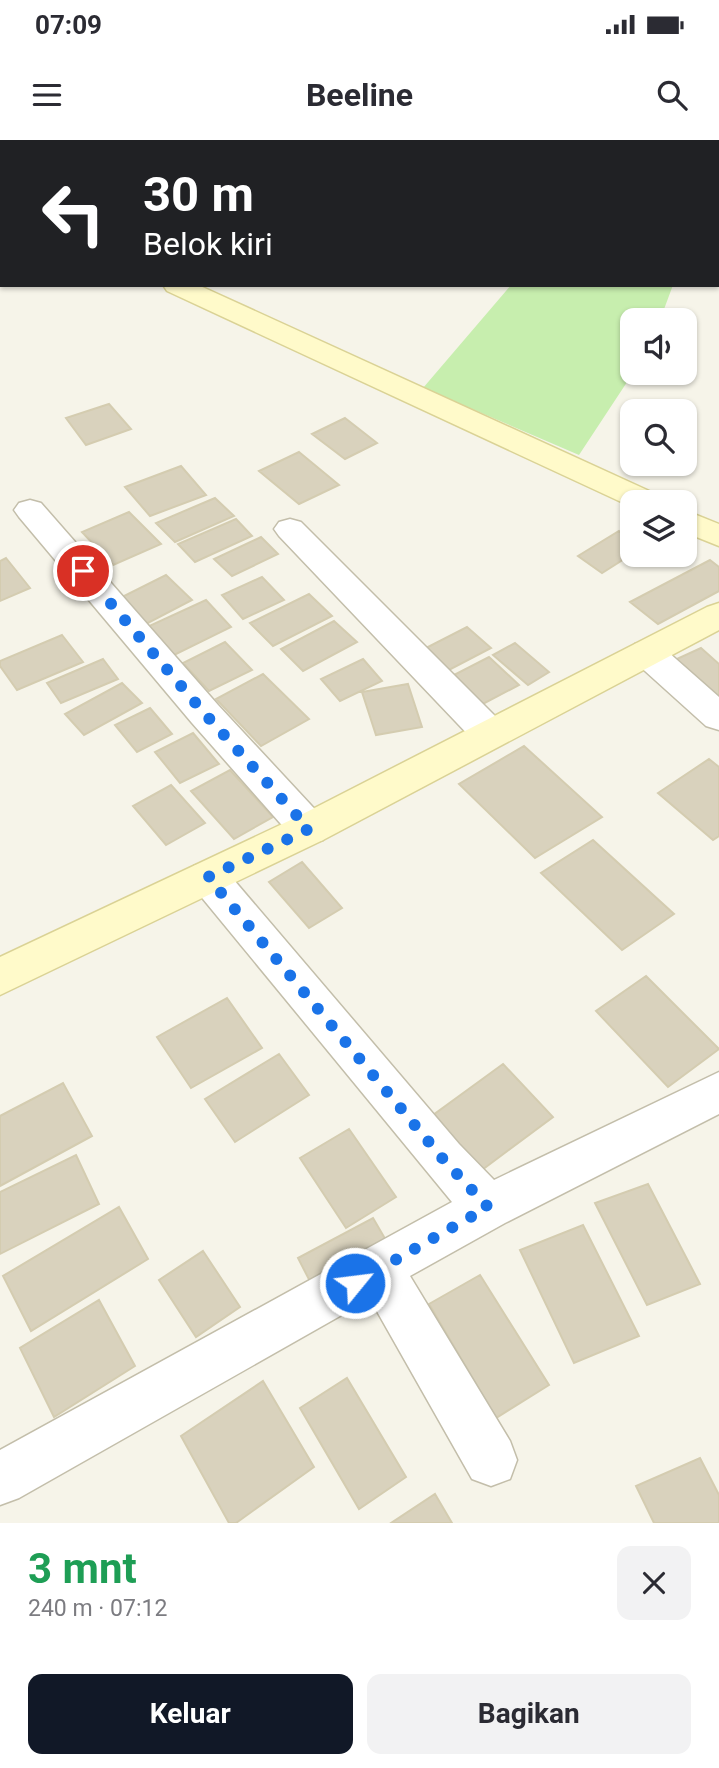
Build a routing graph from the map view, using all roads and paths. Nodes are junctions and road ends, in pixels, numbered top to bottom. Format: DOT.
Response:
graph roads {
  1 [pos="180,287"];
  2 [pos="622,490"];
  3 [pos="30,510"];
  4 [pos="697,526"];
  5 [pos="289,529"];
  6 [pos="719,536"];
  7 [pos="719,615"];
  8 [pos="647,653"];
  9 [pos="719,717"];
  10 [pos="489,733"];
  11 [pos="309,829"];
  12 [pos="208,877"];
  13 [pos="0,978"];
  14 [pos="719,1092"];
  15 [pos="488,1207"];
  16 [pos="379,1269"];
  17 [pos="491,1460"];
  18 [pos="0,1479"];
  1 -- 2 [label="street"];
  3 -- 11 [label="street"];
  4 -- 6 [label="street"];
  5 -- 10 [label="street"];
  7 -- 8 [label="street"];
  8 -- 9 [label="street"];
  8 -- 10 [label="street"];
  10 -- 11 [label="street"];
  11 -- 12 [label="street"];
  12 -- 13 [label="street"];
  12 -- 15 [label="street"];
  14 -- 15 [label="street"];
  15 -- 16 [label="street"];
  16 -- 17 [label="street"];
  16 -- 18 [label="street"];
}
